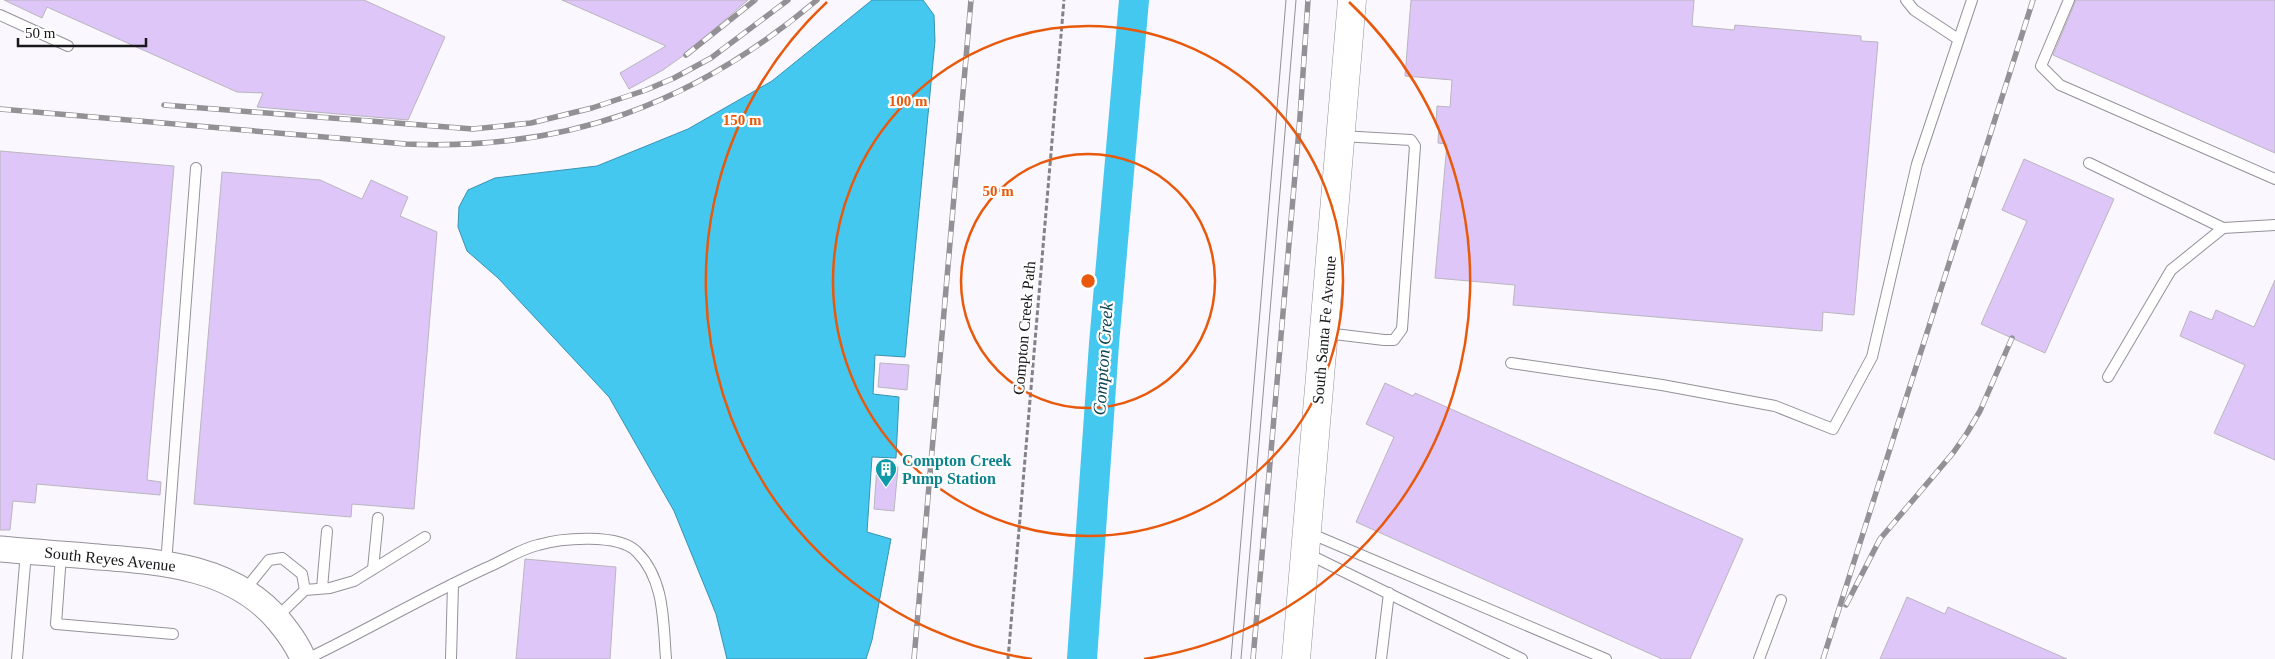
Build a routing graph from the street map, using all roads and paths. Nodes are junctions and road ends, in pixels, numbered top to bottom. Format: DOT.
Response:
graph roads {
  1 [pos="1064,0"];
  2 [pos="1352,0"];
  3 [pos="1906,0"];
  4 [pos="1972,0"];
  5 [pos="2069,0"];
  6 [pos="0,15"];
  7 [pos="1958,40"];
  8 [pos="68,46"];
  9 [pos="1340,136"];
  10 [pos="2089,163"];
  11 [pos="196,168"];
  12 [pos="2275,179"];
  13 [pos="2275,225"];
  14 [pos="2224,228"];
  15 [pos="1324,332"];
  16 [pos="1511,363"];
  17 [pos="2108,377"];
  18 [pos="378,518"];
  19 [pos="327,531"];
  20 [pos="424,537"];
  21 [pos="1306,542"];
  22 [pos="0,549"];
  23 [pos="26,551"];
  24 [pos="61,554"];
  25 [pos="166,564"];
  26 [pos="373,569"];
  27 [pos="453,584"];
  28 [pos="322,588"];
  29 [pos="305,590"];
  30 [pos="244,591"];
  31 [pos="1389,593"];
  32 [pos="1782,600"];
  33 [pos="276,618"];
  34 [pos="173,634"];
  35 [pos="17,659"];
  36 [pos="305,659"];
  37 [pos="451,659"];
  38 [pos="666,659"];
  39 [pos="1008,659"];
  40 [pos="1296,659"];
  41 [pos="1381,659"];
  42 [pos="1522,659"];
  43 [pos="1606,659"];
  44 [pos="1759,659"];
  1 -- 39 [label="path, Compton Creek Path"];
  2 -- 9 [label="main road, South Santa Fe Avenue"];
  3 -- 7 [label="lane"];
  4 -- 7 [label="lane"];
  5 -- 12 [label="lane"];
  6 -- 8 [label="lane"];
  7 -- 16 [label="lane"];
  9 -- 15 [label="main road, South Santa Fe Avenue"];
  9 -- 15 [label="lane"];
  10 -- 14 [label="lane"];
  11 -- 25 [label="lane"];
  13 -- 14 [label="lane"];
  14 -- 17 [label="lane"];
  15 -- 21 [label="main road, South Santa Fe Avenue"];
  18 -- 26 [label="lane"];
  19 -- 28 [label="lane"];
  20 -- 26 [label="lane"];
  21 -- 31 [label="lane"];
  21 -- 40 [label="main road, South Santa Fe Avenue"];
  21 -- 43 [label="lane"];
  22 -- 23 [label="street, South Reyes Avenue"];
  23 -- 24 [label="street, South Reyes Avenue"];
  23 -- 35 [label="lane"];
  24 -- 25 [label="street, South Reyes Avenue"];
  24 -- 34 [label="lane"];
  25 -- 30 [label="street, South Reyes Avenue"];
  26 -- 28 [label="lane"];
  27 -- 36 [label="lane"];
  27 -- 37 [label="lane"];
  27 -- 38 [label="lane"];
  28 -- 29 [label="lane"];
  29 -- 30 [label="lane"];
  29 -- 33 [label="lane"];
  30 -- 33 [label="street, South Reyes Avenue"];
  31 -- 41 [label="lane"];
  31 -- 42 [label="lane"];
  32 -- 44 [label="lane"];
  33 -- 36 [label="street, South Reyes Avenue"];
}
